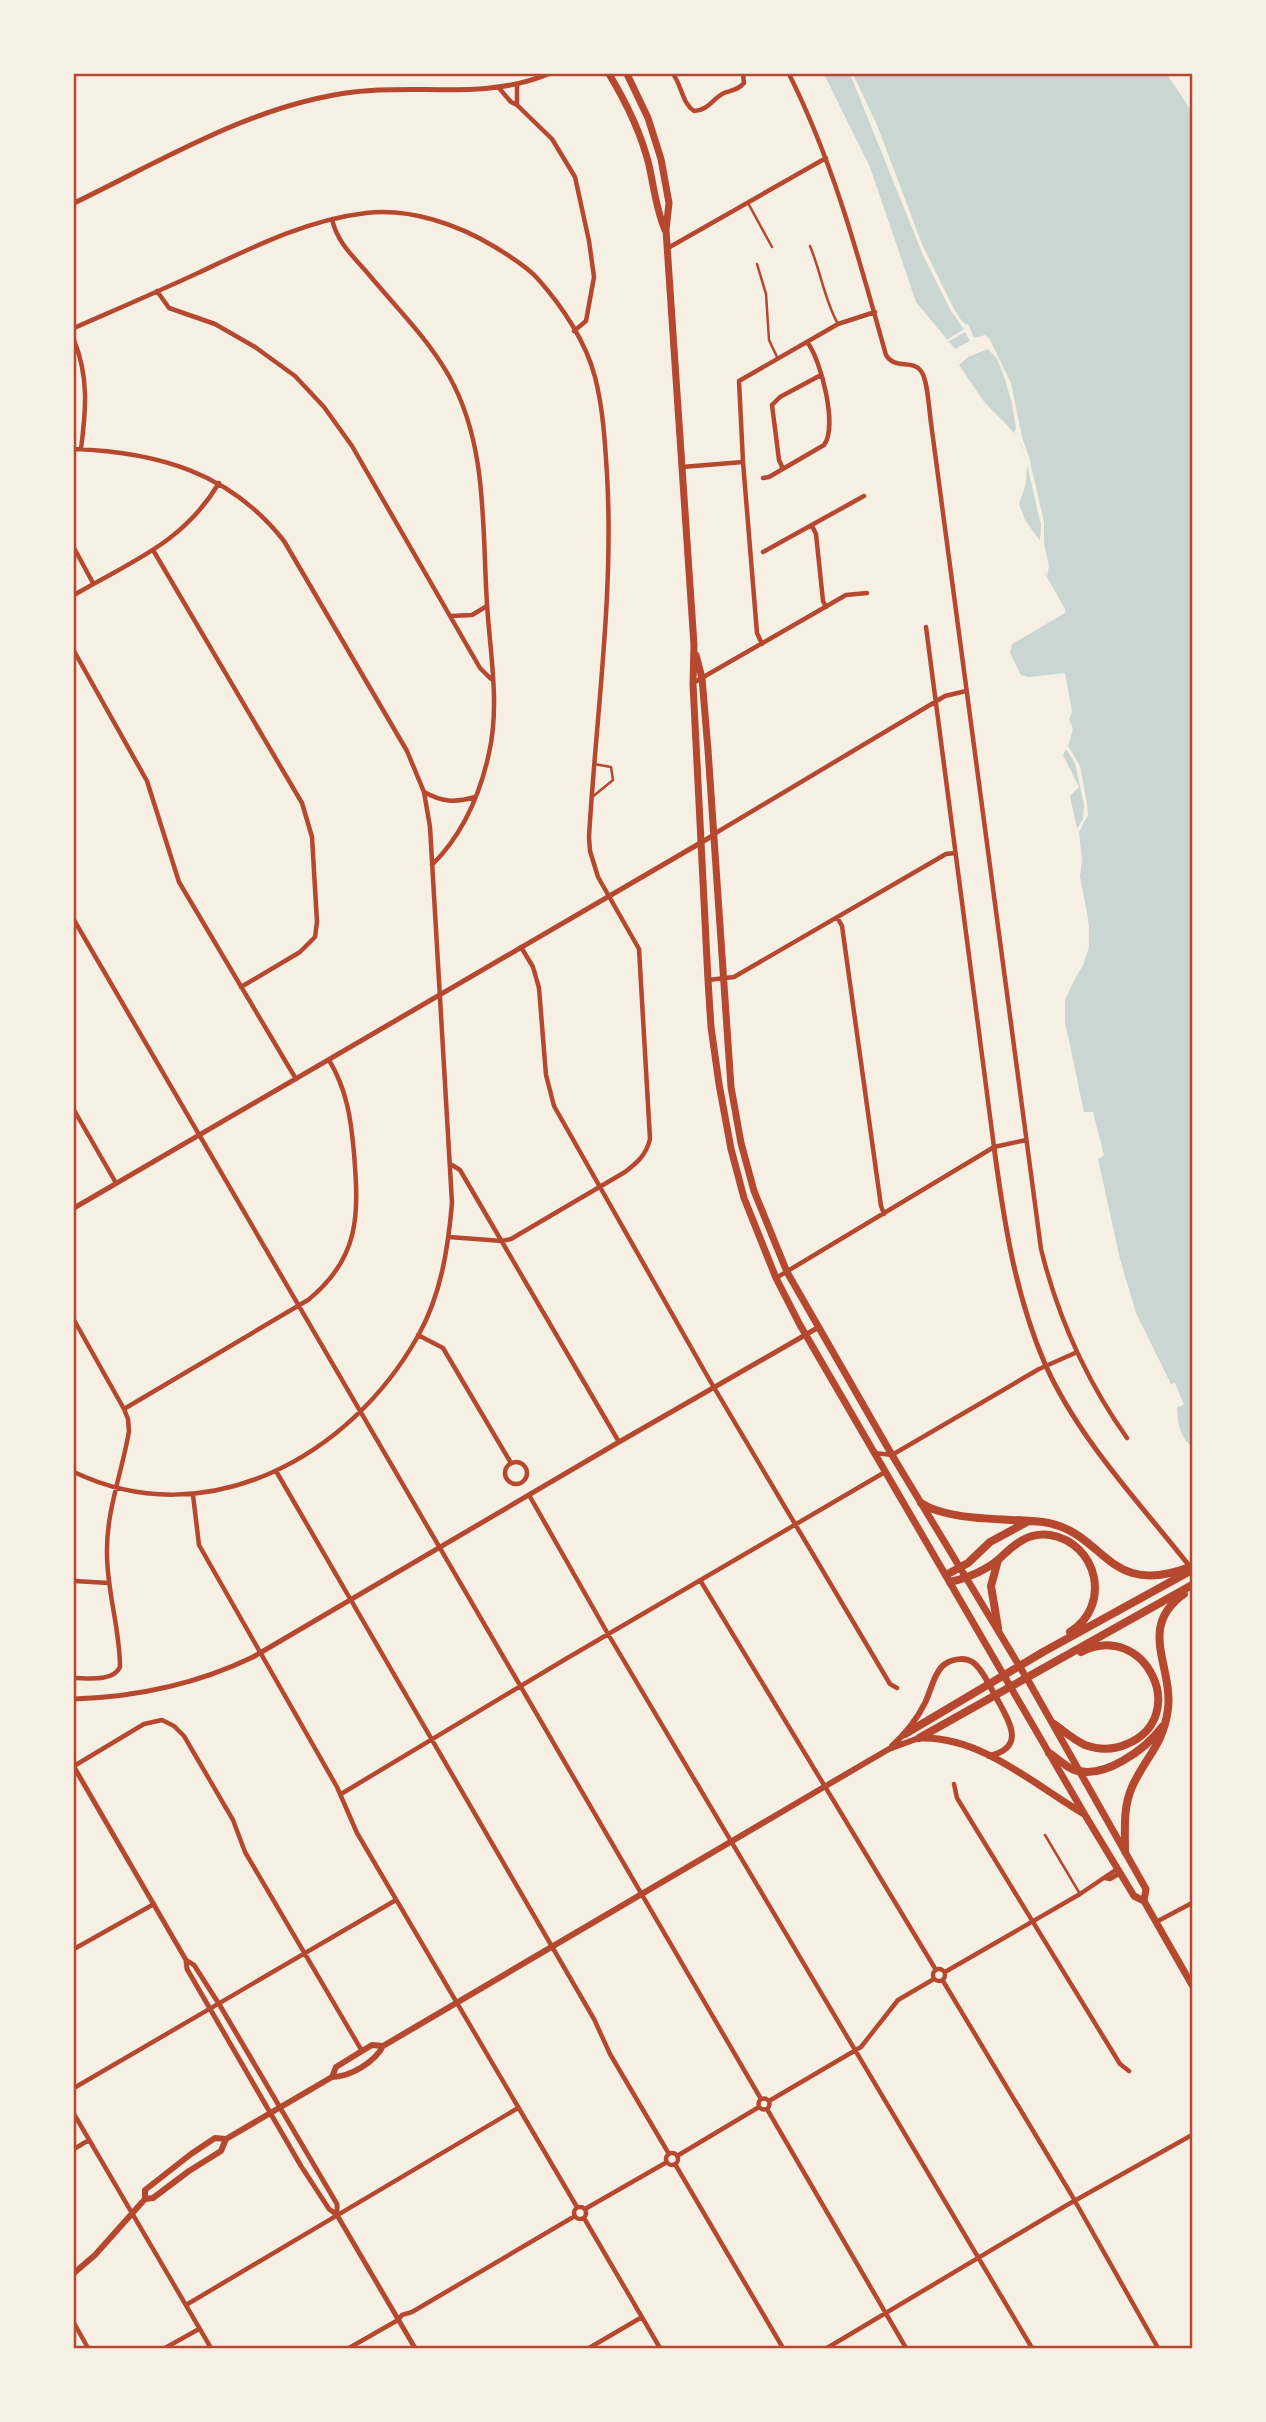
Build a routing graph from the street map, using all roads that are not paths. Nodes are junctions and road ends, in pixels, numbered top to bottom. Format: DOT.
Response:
graph roads {
  1 [pos="548,74"];
  2 [pos="609,74"];
  3 [pos="627,74"];
  4 [pos="673,74"];
  5 [pos="743,74"];
  6 [pos="789,74"];
  7 [pos="517,84"];
  8 [pos="499,88"];
  9 [pos="517,105"];
  10 [pos="826,158"];
  11 [pos="74,203"];
  12 [pos="748,203"];
  13 [pos="332,219"];
  14 [pos="666,230"];
  15 [pos="810,246"];
  16 [pos="772,247"];
  17 [pos="667,249"];
  18 [pos="757,264"];
  19 [pos="157,291"];
  20 [pos="875,312"];
  21 [pos="838,324"];
  22 [pos="74,328"];
  23 [pos="575,331"];
  24 [pos="74,340"];
  25 [pos="807,342"];
  26 [pos="778,359"];
  27 [pos="821,375"];
  28 [pos="74,449"];
  29 [pos="81,449"];
  30 [pos="743,462"];
  31 [pos="682,467"];
  32 [pos="783,469"];
  33 [pos="763,478"];
  34 [pos="219,483"];
  35 [pos="864,496"];
  36 [pos="812,526"];
  37 [pos="74,548"];
  38 [pos="153,550"];
  39 [pos="763,552"];
  40 [pos="93,583"];
  41 [pos="867,593"];
  42 [pos="74,595"];
  43 [pos="487,606"];
  44 [pos="826,607"];
  45 [pos="451,616"];
  46 [pos="926,626"];
  47 [pos="762,644"];
  48 [pos="694,645"];
  49 [pos="74,651"];
  50 [pos="702,678"];
  51 [pos="492,680"];
  52 [pos="692,684"];
  53 [pos="966,691"];
  54 [pos="936,704"];
  55 [pos="594,764"];
  56 [pos="424,792"];
  57 [pos="475,797"];
  58 [pos="591,798"];
  59 [pos="713,835"];
  60 [pos="700,842"];
  61 [pos="955,853"];
  62 [pos="432,864"];
  63 [pos="609,897"];
  64 [pos="837,917"];
  65 [pos="74,920"];
  66 [pos="522,947"];
  67 [pos="723,979"];
  68 [pos="708,980"];
  69 [pos="241,987"];
  70 [pos="440,995"];
  71 [pos="329,1060"];
  72 [pos="296,1079"];
  73 [pos="74,1110"];
  74 [pos="200,1135"];
  75 [pos="1026,1140"];
  76 [pos="993,1147"];
  77 [pos="451,1165"];
  78 [pos="116,1183"];
  79 [pos="598,1187"];
  80 [pos="74,1208"];
  81 [pos="884,1214"];
  82 [pos="449,1237"];
  83 [pos="502,1241"];
  84 [pos="787,1272"];
  85 [pos="776,1278"];
  86 [pos="299,1306"];
  87 [pos="74,1320"];
  88 [pos="819,1327"];
  89 [pos="418,1335"];
  90 [pos="806,1335"];
  91 [pos="1076,1353"];
  92 [pos="1046,1366"];
  93 [pos="713,1387"];
  94 [pos="124,1409"];
  95 [pos="361,1412"];
  96 [pos="1127,1438"];
  97 [pos="619,1442"];
  98 [pos="874,1453"];
  99 [pos="892,1455"];
  100 [pos="511,1463"];
  101 [pos="276,1471"];
  102 [pos="74,1472"];
  103 [pos="885,1472"];
  104 [pos="115,1488"];
  105 [pos="193,1495"];
  106 [pos="529,1495"];
  107 [pos="921,1503"];
  108 [pos="1027,1522"];
  109 [pos="794,1525"];
  110 [pos="439,1548"];
  111 [pos="998,1560"];
  112 [pos="960,1568"];
  113 [pos="1192,1569"];
  114 [pos="1182,1573"];
  115 [pos="965,1578"];
  116 [pos="948,1579"];
  117 [pos="701,1580"];
  118 [pos="74,1581"];
  119 [pos="109,1583"];
  120 [pos="1191,1586"];
  121 [pos="352,1600"];
  122 [pos="998,1628"];
  123 [pos="608,1634"];
  124 [pos="1042,1652"];
  125 [pos="261,1653"];
  126 [pos="1049,1664"];
  127 [pos="74,1678"];
  128 [pos="519,1687"];
  129 [pos="897,1688"];
  130 [pos="74,1699"];
  131 [pos="1054,1724"];
  132 [pos="1163,1726"];
  133 [pos="905,1734"];
  134 [pos="432,1738"];
  135 [pos="919,1738"];
  136 [pos="889,1749"];
  137 [pos="1049,1753"];
  138 [pos="989,1756"];
  139 [pos="74,1767"];
  140 [pos="1082,1772"];
  141 [pos="954,1784"];
  142 [pos="824,1787"];
  143 [pos="341,1794"];
  144 [pos="1085,1815"];
  145 [pos="1045,1835"];
  146 [pos="732,1841"];
  147 [pos="1125,1851"];
  148 [pos="1119,1871"];
  149 [pos="1080,1894"];
  150 [pos="641,1895"];
  151 [pos="396,1900"];
  152 [pos="1144,1901"];
  153 [pos="1192,1903"];
  154 [pos="155,1905"];
  155 [pos="1034,1921"];
  156 [pos="1156,1922"];
  157 [pos="553,1947"];
  158 [pos="74,1949"];
  159 [pos="304,1953"];
  160 [pos="186,1960"];
  161 [pos="936,1970"];
  162 [pos="945,1972"];
  163 [pos="934,1979"];
  164 [pos="943,1981"];
  165 [pos="1192,1985"];
  166 [pos="219,2004"];
  167 [pos="457,2004"];
  168 [pos="210,2009"];
  169 [pos="383,2046"];
  170 [pos="362,2051"];
  171 [pos="855,2051"];
  172 [pos="1129,2071"];
  173 [pos="332,2077"];
  174 [pos="74,2088"];
  175 [pos="761,2099"];
  176 [pos="769,2101"];
  177 [pos="760,2107"];
  178 [pos="280,2108"];
  179 [pos="519,2108"];
  180 [pos="767,2109"];
  181 [pos="270,2113"];
  182 [pos="74,2114"];
  183 [pos="1192,2135"];
  184 [pos="226,2139"];
  185 [pos="89,2140"];
  186 [pos="74,2149"];
  187 [pos="669,2154"];
  188 [pos="677,2156"];
  189 [pos="667,2162"];
  190 [pos="675,2164"];
  191 [pos="145,2199"];
  192 [pos="1074,2200"];
  193 [pos="577,2207"];
  194 [pos="586,2209"];
  195 [pos="132,2213"];
  196 [pos="337,2215"];
  197 [pos="575,2216"];
  198 [pos="584,2218"];
  199 [pos="976,2258"];
  200 [pos="74,2273"];
  201 [pos="186,2305"];
  202 [pos="886,2313"];
  203 [pos="642,2317"];
  204 [pos="398,2320"];
  205 [pos="74,2323"];
  206 [pos="200,2329"];
  207 [pos="88,2348"];
  208 [pos="165,2348"];
  209 [pos="211,2348"];
  210 [pos="349,2348"];
  211 [pos="415,2348"];
  212 [pos="589,2348"];
  213 [pos="660,2348"];
  214 [pos="783,2348"];
  215 [pos="827,2348"];
  216 [pos="906,2348"];
  217 [pos="1032,2348"];
  218 [pos="1158,2348"];
  1 -- 7 [label="street"];
  2 -- 14 [label="main road"];
  3 -- 14 [label="main road"];
  4 -- 5 [label="street"];
  6 -- 10 [label="street"];
  7 -- 8 [label="street"];
  7 -- 9 [label="street"];
  8 -- 9 [label="street"];
  8 -- 11 [label="street"];
  9 -- 23 [label="street"];
  10 -- 12 [label="street"];
  10 -- 20 [label="street"];
  12 -- 16 [label="lane"];
  12 -- 17 [label="street"];
  13 -- 19 [label="street"];
  13 -- 23 [label="street"];
  13 -- 43 [label="street"];
  14 -- 17 [label="main road"];
  15 -- 21 [label="lane"];
  17 -- 31 [label="main road"];
  18 -- 26 [label="lane"];
  19 -- 22 [label="street"];
  19 -- 45 [label="street"];
  20 -- 21 [label="street"];
  20 -- 53 [label="street"];
  21 -- 25 [label="street"];
  23 -- 55 [label="street"];
  24 -- 29 [label="street"];
  25 -- 26 [label="street"];
  25 -- 27 [label="street"];
  26 -- 30 [label="street"];
  27 -- 32 [label="street"];
  27 -- 32 [label="street"];
  28 -- 29 [label="street"];
  29 -- 34 [label="street"];
  30 -- 31 [label="street"];
  30 -- 47 [label="street"];
  31 -- 48 [label="main road"];
  32 -- 33 [label="street"];
  34 -- 38 [label="street"];
  34 -- 56 [label="street"];
  35 -- 36 [label="street"];
  36 -- 39 [label="street"];
  36 -- 44 [label="street"];
  37 -- 40 [label="street"];
  38 -- 40 [label="street"];
  38 -- 69 [label="street"];
  40 -- 42 [label="street"];
  41 -- 44 [label="street"];
  43 -- 45 [label="street"];
  43 -- 51 [label="street"];
  44 -- 47 [label="street"];
  45 -- 51 [label="street"];
  46 -- 54 [label="street"];
  47 -- 50 [label="street"];
  48 -- 50 [label="main road"];
  48 -- 52 [label="main road"];
  49 -- 69 [label="street"];
  50 -- 52 [label="street"];
  50 -- 59 [label="main road"];
  51 -- 57 [label="street"];
  52 -- 60 [label="main road"];
  53 -- 54 [label="street"];
  53 -- 75 [label="street"];
  54 -- 59 [label="street"];
  54 -- 61 [label="street"];
  55 -- 58 [label="street"];
  55 -- 58 [label="lane"];
  56 -- 57 [label="street"];
  56 -- 62 [label="street"];
  57 -- 62 [label="street"];
  58 -- 63 [label="street"];
  59 -- 60 [label="street"];
  59 -- 67 [label="main road"];
  60 -- 63 [label="street"];
  60 -- 68 [label="main road"];
  61 -- 64 [label="street"];
  61 -- 76 [label="street"];
  62 -- 70 [label="street"];
  63 -- 66 [label="street"];
  63 -- 79 [label="street"];
  64 -- 67 [label="street"];
  64 -- 81 [label="street"];
  65 -- 74 [label="street"];
  66 -- 70 [label="street"];
  66 -- 79 [label="street"];
  67 -- 68 [label="street"];
  67 -- 84 [label="main road"];
  68 -- 85 [label="main road"];
  69 -- 72 [label="street"];
  70 -- 71 [label="street"];
  70 -- 77 [label="street"];
  71 -- 72 [label="street"];
  71 -- 86 [label="street"];
  72 -- 74 [label="street"];
  73 -- 78 [label="street"];
  74 -- 78 [label="street"];
  74 -- 86 [label="street"];
  75 -- 76 [label="street"];
  75 -- 91 [label="street"];
  76 -- 81 [label="street"];
  76 -- 92 [label="street"];
  77 -- 82 [label="street"];
  77 -- 83 [label="street"];
  78 -- 80 [label="street"];
  79 -- 83 [label="street"];
  79 -- 93 [label="street"];
  81 -- 84 [label="street"];
  82 -- 83 [label="street"];
  82 -- 89 [label="street"];
  83 -- 97 [label="street"];
  84 -- 85 [label="street"];
  84 -- 88 [label="main road"];
  85 -- 90 [label="main road"];
  86 -- 94 [label="street"];
  86 -- 95 [label="street"];
  87 -- 94 [label="street"];
  88 -- 90 [label="street"];
  88 -- 99 [label="main road"];
  89 -- 95 [label="street"];
  89 -- 100 [label="street"];
  90 -- 93 [label="street"];
  90 -- 98 [label="main road"];
  91 -- 92 [label="street"];
  91 -- 96 [label="street"];
  92 -- 99 [label="street"];
  92 -- 113 [label="street"];
  93 -- 97 [label="street"];
  93 -- 109 [label="street"];
  94 -- 104 [label="street"];
  95 -- 101 [label="street"];
  95 -- 110 [label="street"];
  97 -- 106 [label="street"];
  98 -- 99 [label="street"];
  98 -- 103 [label="main road"];
  99 -- 107 [label="main road"];
  100 -- 100 [label="street"];
  101 -- 105 [label="street"];
  101 -- 121 [label="street"];
  102 -- 104 [label="street"];
  103 -- 109 [label="street"];
  103 -- 116 [label="main road"];
  104 -- 105 [label="street"];
  104 -- 119 [label="street"];
  105 -- 125 [label="street"];
  106 -- 110 [label="street"];
  106 -- 123 [label="street"];
  107 -- 108 [label="highway"];
  107 -- 112 [label="main road"];
  108 -- 112 [label="highway"];
  108 -- 114 [label="highway"];
  109 -- 117 [label="street"];
  109 -- 129 [label="street"];
  110 -- 121 [label="street"];
  110 -- 128 [label="street"];
  111 -- 115 [label="highway"];
  111 -- 122 [label="highway"];
  111 -- 124 [label="highway"];
  112 -- 115 [label="main road"];
  112 -- 116 [label="highway"];
  113 -- 114 [label="highway"];
  114 -- 124 [label="highway"];
  115 -- 116 [label="highway"];
  115 -- 122 [label="main road"];
  116 -- 137 [label="main road"];
  117 -- 123 [label="street"];
  117 -- 142 [label="street"];
  118 -- 119 [label="street"];
  119 -- 127 [label="street"];
  120 -- 126 [label="highway"];
  120 -- 132 [label="highway"];
  121 -- 125 [label="street"];
  121 -- 134 [label="street"];
  122 -- 131 [label="main road"];
  123 -- 128 [label="street"];
  123 -- 146 [label="street"];
  124 -- 133 [label="highway"];
  125 -- 130 [label="street"];
  125 -- 143 [label="street"];
  126 -- 131 [label="highway"];
  126 -- 135 [label="highway"];
  128 -- 134 [label="street"];
  128 -- 150 [label="street"];
  131 -- 140 [label="main road"];
  132 -- 140 [label="highway"];
  132 -- 147 [label="highway"];
  133 -- 136 [label="main road"];
  133 -- 138 [label="main road"];
  134 -- 143 [label="street"];
  134 -- 157 [label="street"];
  135 -- 136 [label="main road"];
  135 -- 138 [label="main road"];
  136 -- 142 [label="main road"];
  137 -- 140 [label="highway"];
  137 -- 144 [label="main road"];
  138 -- 144 [label="main road"];
  139 -- 154 [label="street"];
  139 -- 159 [label="street"];
  140 -- 147 [label="main road"];
  141 -- 155 [label="street"];
  142 -- 146 [label="main road"];
  142 -- 161 [label="street"];
  143 -- 151 [label="street"];
  144 -- 148 [label="main road"];
  145 -- 149 [label="lane"];
  146 -- 150 [label="main road"];
  146 -- 171 [label="street"];
  147 -- 152 [label="main road"];
  148 -- 149 [label="street"];
  148 -- 152 [label="main road"];
  149 -- 155 [label="street"];
  150 -- 157 [label="main road"];
  150 -- 175 [label="street"];
  151 -- 159 [label="street"];
  151 -- 167 [label="street"];
  152 -- 156 [label="main road"];
  153 -- 156 [label="street"];
  154 -- 158 [label="street"];
  154 -- 160 [label="street"];
  155 -- 162 [label="street"];
  155 -- 172 [label="street"];
  156 -- 165 [label="main road"];
  157 -- 167 [label="main road"];
  157 -- 187 [label="street"];
  159 -- 166 [label="street"];
  159 -- 170 [label="street"];
  160 -- 166 [label="street"];
  160 -- 168 [label="street"];
  161 -- 162 [label="street"];
  161 -- 163 [label="street"];
  162 -- 164 [label="street"];
  163 -- 164 [label="street"];
  163 -- 171 [label="street"];
  164 -- 192 [label="street"];
  166 -- 168 [label="street"];
  166 -- 178 [label="street"];
  167 -- 169 [label="main road"];
  167 -- 179 [label="street"];
  168 -- 174 [label="street"];
  168 -- 181 [label="street"];
  169 -- 170 [label="main road"];
  169 -- 173 [label="main road"];
  170 -- 173 [label="main road"];
  171 -- 176 [label="street"];
  171 -- 199 [label="street"];
  173 -- 178 [label="main road"];
  175 -- 176 [label="street"];
  175 -- 177 [label="street"];
  176 -- 180 [label="street"];
  177 -- 180 [label="street"];
  177 -- 188 [label="street"];
  178 -- 181 [label="main road"];
  178 -- 196 [label="street"];
  179 -- 193 [label="street"];
  179 -- 196 [label="street"];
  180 -- 202 [label="street"];
  181 -- 184 [label="main road"];
  181 -- 196 [label="street"];
  182 -- 185 [label="street"];
  183 -- 192 [label="street"];
  184 -- 191 [label="main road"];
  184 -- 191 [label="main road"];
  185 -- 186 [label="street"];
  185 -- 195 [label="street"];
  187 -- 188 [label="street"];
  187 -- 189 [label="street"];
  188 -- 190 [label="street"];
  189 -- 190 [label="street"];
  189 -- 194 [label="street"];
  190 -- 214 [label="street"];
  191 -- 195 [label="main road"];
  192 -- 199 [label="street"];
  192 -- 218 [label="street"];
  193 -- 194 [label="street"];
  193 -- 197 [label="street"];
  194 -- 198 [label="street"];
  195 -- 200 [label="main road"];
  195 -- 201 [label="street"];
  196 -- 201 [label="street"];
  196 -- 204 [label="street"];
  197 -- 198 [label="street"];
  197 -- 204 [label="street"];
  198 -- 203 [label="street"];
  199 -- 202 [label="street"];
  199 -- 217 [label="street"];
  201 -- 206 [label="street"];
  202 -- 215 [label="street"];
  202 -- 216 [label="street"];
  203 -- 212 [label="street"];
  203 -- 213 [label="street"];
  204 -- 210 [label="street"];
  204 -- 211 [label="street"];
  205 -- 207 [label="street"];
  206 -- 208 [label="street"];
  206 -- 209 [label="street"];
}
